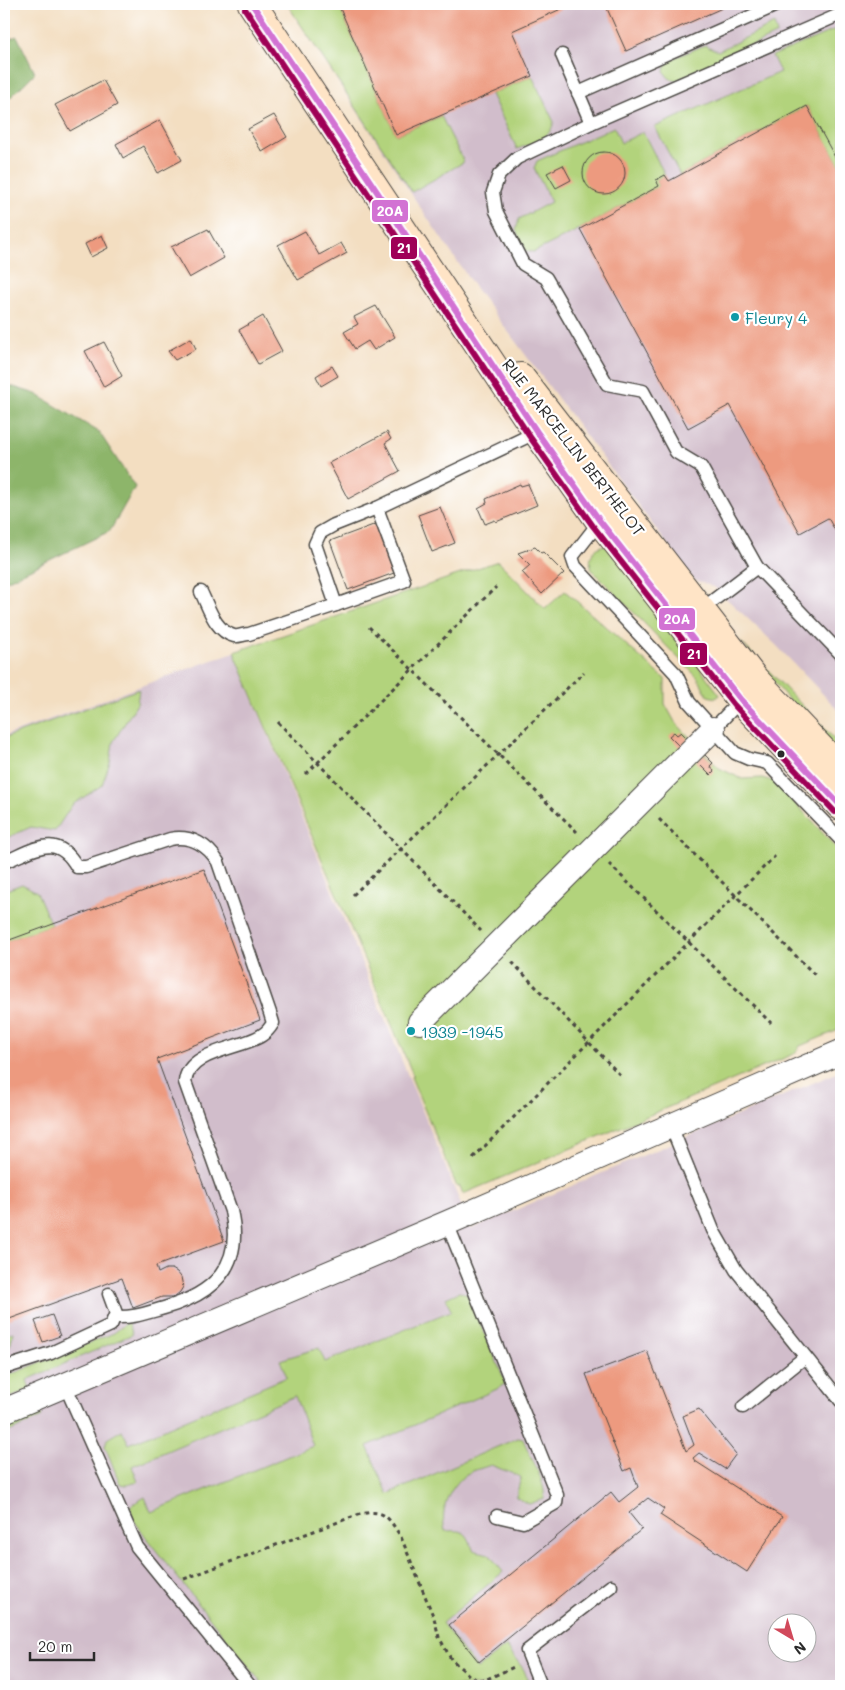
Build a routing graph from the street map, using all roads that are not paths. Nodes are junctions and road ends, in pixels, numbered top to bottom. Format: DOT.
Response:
graph roads {
  1 [pos="252,4"];
  2 [pos="265,4"];
  3 [pos="779,4"];
  4 [pos="841,14"];
  5 [pos="562,55"];
  6 [pos="578,93"];
  7 [pos="590,124"];
  8 [pos="537,432"];
  9 [pos="561,466"];
  10 [pos="377,508"];
  11 [pos="600,521"];
  12 [pos="757,567"];
  13 [pos="201,592"];
  14 [pos="336,605"];
  15 [pos="701,611"];
  16 [pos="841,654"];
  17 [pos="741,700"];
  18 [pos="714,729"];
  19 [pos="841,770"];
  20 [pos="841,806"];
  21 [pos="841,840"];
  22 [pos="4,862"];
  23 [pos="420,1022"];
  24 [pos="841,1052"];
  25 [pos="671,1126"];
  26 [pos="447,1223"];
  27 [pos="109,1294"];
  28 [pos="115,1317"];
  29 [pos="805,1357"];
  30 [pos="4,1368"];
  31 [pos="65,1385"];
  32 [pos="841,1401"];
  33 [pos="743,1407"];
  34 [pos="4,1411"];
  35 [pos="496,1516"];
  36 [pos="611,1586"];
  37 [pos="250,1686"];
  38 [pos="541,1686"];
  1 -- 8 [label="main road, RUE MARCELLIN BERTHELOT"];
  2 -- 15 [label="main road, RUE MARCELLIN BERTHELOT"];
  3 -- 6 [label="lane"];
  4 -- 7 [label="lane"];
  5 -- 6 [label="lane"];
  6 -- 7 [label="lane"];
  7 -- 12 [label="lane"];
  8 -- 9 [label="main road, RUE MARCELLIN BERTHELOT"];
  8 -- 10 [label="lane"];
  9 -- 11 [label="main road, RUE MARCELLIN BERTHELOT"];
  9 -- 15 [label="lane"];
  10 -- 14 [label="lane"];
  10 -- 14 [label="lane"];
  11 -- 17 [label="main road, RUE MARCELLIN BERTHELOT"];
  11 -- 18 [label="lane"];
  12 -- 15 [label="lane"];
  12 -- 16 [label="lane"];
  13 -- 14 [label="lane"];
  15 -- 19 [label="main road, RUE MARCELLIN BERTHELOT"];
  17 -- 18 [label="lane"];
  17 -- 20 [label="main road, RUE MARCELLIN BERTHELOT"];
  18 -- 21 [label="lane"];
  18 -- 23 [label="street"];
  22 -- 28 [label="lane"];
  24 -- 25 [label="street"];
  25 -- 26 [label="street"];
  25 -- 29 [label="lane"];
  26 -- 31 [label="street"];
  26 -- 35 [label="lane"];
  27 -- 28 [label="lane"];
  28 -- 30 [label="lane"];
  29 -- 32 [label="lane"];
  29 -- 33 [label="lane"];
  31 -- 34 [label="street"];
  31 -- 37 [label="lane"];
  36 -- 38 [label="lane"];
}
